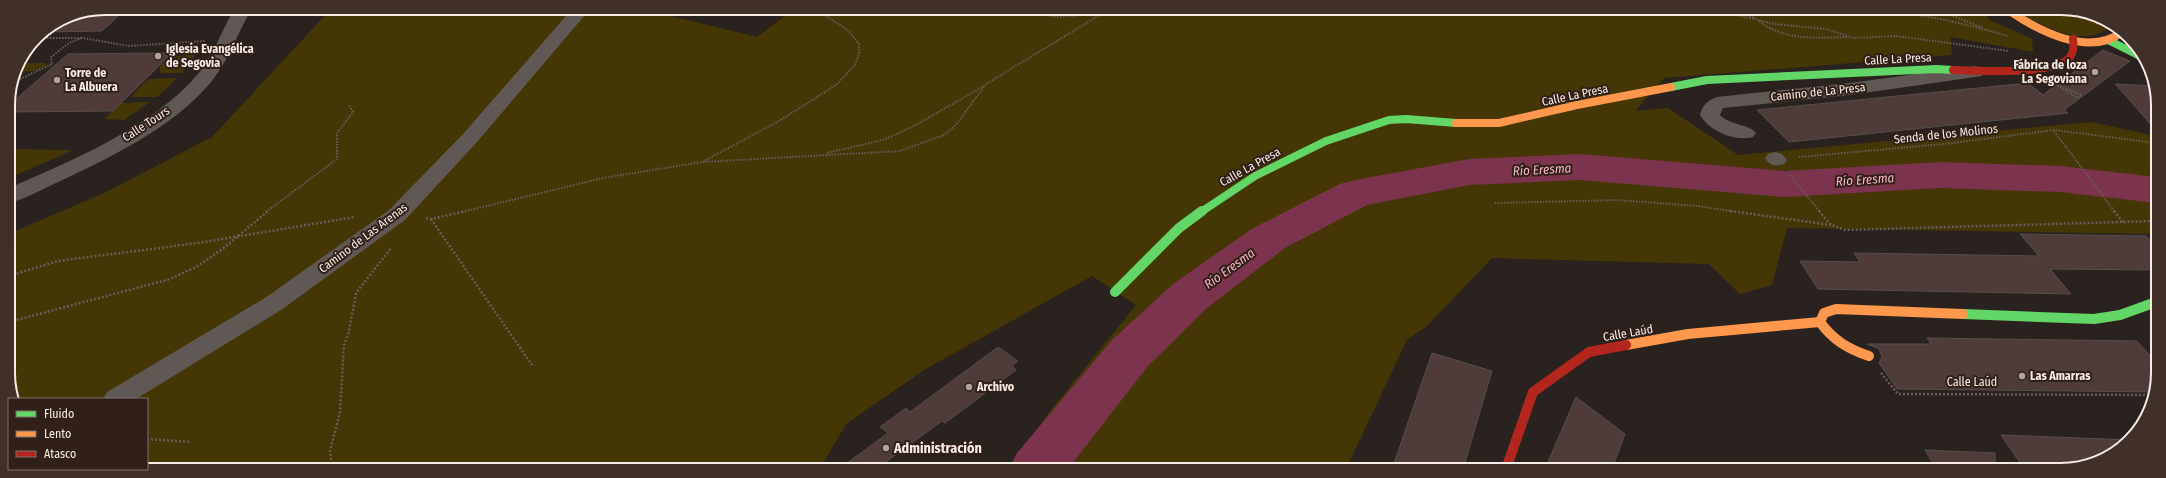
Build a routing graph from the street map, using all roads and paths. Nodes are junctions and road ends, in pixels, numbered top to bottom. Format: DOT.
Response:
graph roads {
  1 [pos="240,15"];
  2 [pos="577,15"];
  3 [pos="824,15"];
  4 [pos="1047,15"];
  5 [pos="1080,15"];
  6 [pos="1100,15"];
  7 [pos="1732,15"];
  8 [pos="1748,15"];
  9 [pos="1910,15"];
  10 [pos="1951,15"];
  11 [pos="2014,15"];
  12 [pos="1758,20"];
  13 [pos="1993,32"];
  14 [pos="2119,36"];
  15 [pos="46,37"];
  16 [pos="83,38"];
  17 [pos="227,38"];
  18 [pos="1854,38"];
  19 [pos="2013,38"];
  20 [pos="2074,39"];
  21 [pos="2108,40"];
  22 [pos="2012,52"];
  23 [pos="2134,53"];
  24 [pos="1975,72"];
  25 [pos="18,81"];
  26 [pos="2053,83"];
  27 [pos="986,84"];
  28 [pos="349,105"];
  29 [pos="2055,131"];
  30 [pos="1746,133"];
  31 [pos="2151,142"];
  32 [pos="819,155"];
  33 [pos="702,162"];
  34 [pos="15,193"];
  35 [pos="1496,203"];
  36 [pos="359,217"];
  37 [pos="431,218"];
  38 [pos="392,219"];
  39 [pos="2122,221"];
  40 [pos="2151,221"];
  41 [pos="1831,225"];
  42 [pos="237,236"];
  43 [pos="15,274"];
  44 [pos="1115,292"];
  45 [pos="2151,304"];
  46 [pos="15,321"];
  47 [pos="1820,322"];
  48 [pos="1869,356"];
  49 [pos="532,365"];
  50 [pos="2148,395"];
  51 [pos="118,398"];
  52 [pos="148,439"];
  53 [pos="191,442"];
  54 [pos="331,463"];
  55 [pos="1508,463"];
  1 -- 17 [label="street, Calle Tours"];
  2 -- 38 [label="street, Camino de Las Arenas"];
  3 -- 33 [label="path"];
  4 -- 5 [label="path"];
  6 -- 27 [label="path"];
  7 -- 12 [label="path"];
  8 -- 12 [label="path"];
  9 -- 13 [label="path"];
  10 -- 13 [label="path"];
  11 -- 20 [label="street"];
  12 -- 18 [label="path"];
  12 -- 18 [label="path"];
  13 -- 19 [label="path"];
  14 -- 21 [label="street"];
  15 -- 16 [label="path"];
  16 -- 17 [label="path"];
  16 -- 25 [label="path"];
  17 -- 34 [label="street, Calle Tours"];
  18 -- 22 [label="path"];
  20 -- 21 [label="street"];
  20 -- 24 [label="street, Calle La Presa"];
  21 -- 23 [label="street"];
  24 -- 30 [label="street, Camino de La Presa"];
  24 -- 44 [label="street, Calle La Presa"];
  26 -- 26 [label="path"];
  27 -- 32 [label="path"];
  27 -- 32 [label="path"];
  28 -- 42 [label="path"];
  29 -- 31 [label="path, Senda de los Molinos"];
  29 -- 39 [label="path"];
  29 -- 41 [label="path, Senda de los Molinos"];
  32 -- 33 [label="path"];
  33 -- 37 [label="path"];
  35 -- 41 [label="path"];
  36 -- 42 [label="path"];
  37 -- 38 [label="path"];
  37 -- 49 [label="path"];
  38 -- 51 [label="street, Camino de Las Arenas"];
  38 -- 54 [label="path"];
  39 -- 40 [label="path"];
  39 -- 41 [label="path"];
  42 -- 43 [label="path"];
  42 -- 46 [label="path"];
  45 -- 47 [label="street"];
  47 -- 48 [label="street"];
  47 -- 55 [label="street, Calle Laúd"];
  48 -- 50 [label="path, Calle Laúd"];
  52 -- 53 [label="path"];
}
